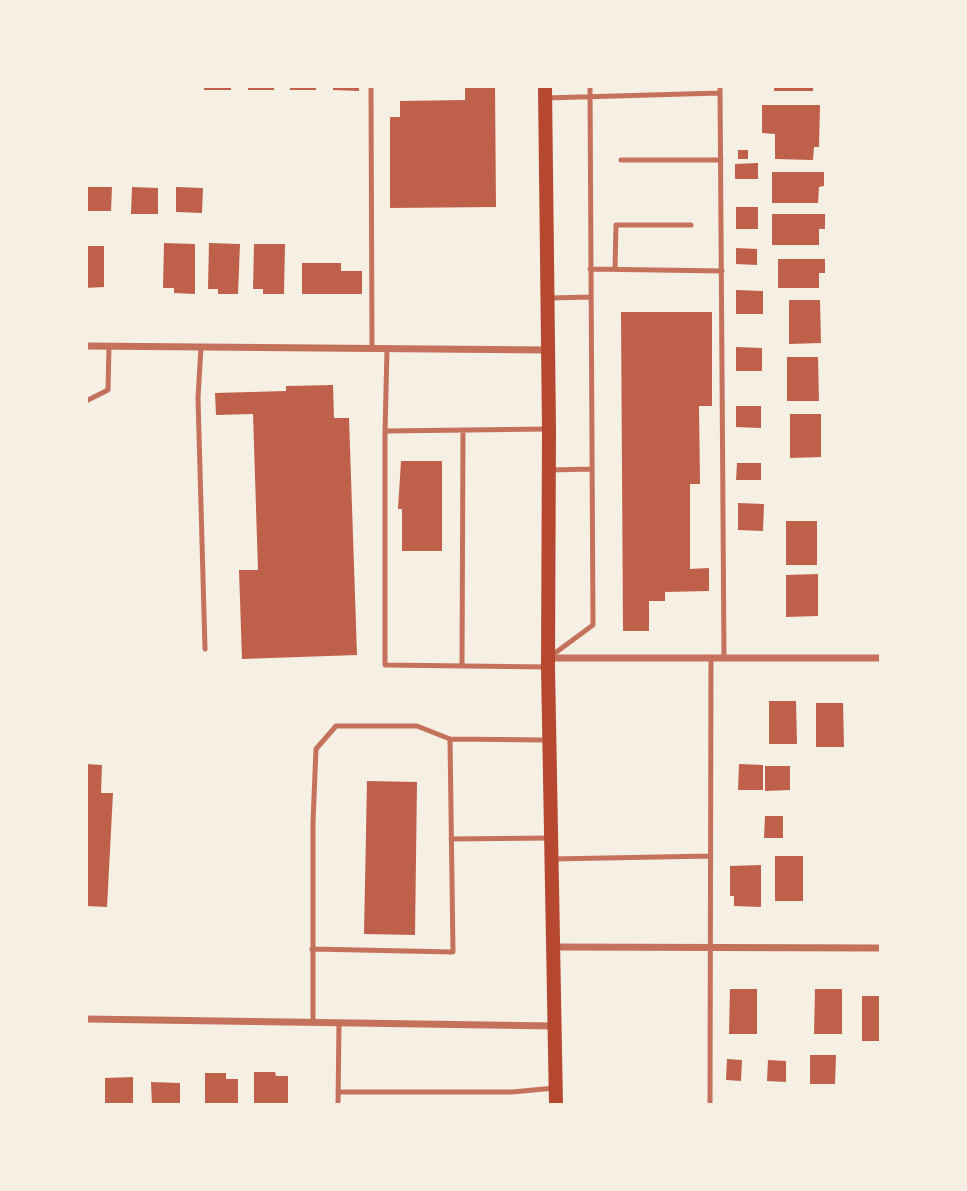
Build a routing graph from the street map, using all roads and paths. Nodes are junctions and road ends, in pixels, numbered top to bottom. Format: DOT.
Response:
graph roads {
  1 [pos="371,86"];
  2 [pos="590,86"];
  3 [pos="720,86"];
  4 [pos="545,92"];
  5 [pos="720,93"];
  6 [pos="590,97"];
  7 [pos="621,160"];
  8 [pos="721,160"];
  9 [pos="691,225"];
  10 [pos="590,269"];
  11 [pos="615,269"];
  12 [pos="722,271"];
  13 [pos="591,297"];
  14 [pos="548,298"];
  15 [pos="86,346"];
  16 [pos="109,346"];
  17 [pos="201,347"];
  18 [pos="372,349"];
  19 [pos="387,350"];
  20 [pos="548,350"];
  21 [pos="86,401"];
  22 [pos="549,429"];
  23 [pos="463,430"];
  24 [pos="385,431"];
  25 [pos="592,469"];
  26 [pos="549,470"];
  27 [pos="205,649"];
  28 [pos="711,657"];
  29 [pos="724,657"];
  30 [pos="881,658"];
  31 [pos="548,663"];
  32 [pos="462,666"];
  33 [pos="450,739"];
  34 [pos="549,740"];
  35 [pos="452,838"];
  36 [pos="552,838"];
  37 [pos="710,856"];
  38 [pos="552,859"];
  39 [pos="553,947"];
  40 [pos="709,947"];
  41 [pos="881,948"];
  42 [pos="312,949"];
  43 [pos="86,1019"];
  44 [pos="313,1022"];
  45 [pos="339,1023"];
  46 [pos="555,1026"];
  47 [pos="555,1088"];
  48 [pos="338,1092"];
  49 [pos="338,1105"];
  50 [pos="556,1105"];
  51 [pos="710,1105"];
  1 -- 18 [label="lane"];
  2 -- 6 [label="lane"];
  3 -- 5 [label="lane"];
  4 -- 6 [label="lane"];
  4 -- 14 [label="main road"];
  5 -- 6 [label="lane"];
  5 -- 8 [label="lane"];
  6 -- 10 [label="lane"];
  7 -- 8 [label="lane"];
  8 -- 12 [label="lane"];
  9 -- 11 [label="lane"];
  10 -- 11 [label="lane"];
  10 -- 13 [label="lane"];
  11 -- 12 [label="lane"];
  12 -- 29 [label="lane"];
  13 -- 14 [label="lane"];
  13 -- 25 [label="lane"];
  14 -- 20 [label="main road"];
  15 -- 16 [label="street"];
  16 -- 17 [label="street"];
  16 -- 21 [label="lane"];
  17 -- 18 [label="street"];
  17 -- 27 [label="lane"];
  18 -- 19 [label="street"];
  19 -- 20 [label="street"];
  19 -- 24 [label="lane"];
  20 -- 22 [label="main road"];
  22 -- 23 [label="lane"];
  22 -- 26 [label="main road"];
  23 -- 24 [label="lane"];
  23 -- 32 [label="lane"];
  24 -- 32 [label="lane"];
  25 -- 26 [label="lane"];
  25 -- 31 [label="lane"];
  26 -- 31 [label="main road"];
  28 -- 29 [label="street"];
  28 -- 31 [label="street"];
  28 -- 37 [label="lane"];
  29 -- 30 [label="street"];
  31 -- 32 [label="lane"];
  31 -- 34 [label="main road"];
  33 -- 34 [label="lane"];
  33 -- 35 [label="lane"];
  33 -- 42 [label="lane"];
  34 -- 36 [label="main road"];
  35 -- 36 [label="lane"];
  35 -- 42 [label="lane"];
  36 -- 38 [label="main road"];
  37 -- 38 [label="lane"];
  37 -- 40 [label="lane"];
  38 -- 39 [label="main road"];
  39 -- 40 [label="street"];
  39 -- 46 [label="main road"];
  40 -- 41 [label="street"];
  40 -- 51 [label="lane"];
  42 -- 44 [label="lane"];
  43 -- 44 [label="street"];
  44 -- 45 [label="street"];
  45 -- 46 [label="street"];
  45 -- 48 [label="lane"];
  46 -- 47 [label="main road"];
  47 -- 48 [label="lane"];
  47 -- 50 [label="main road"];
  48 -- 49 [label="lane"];
}
